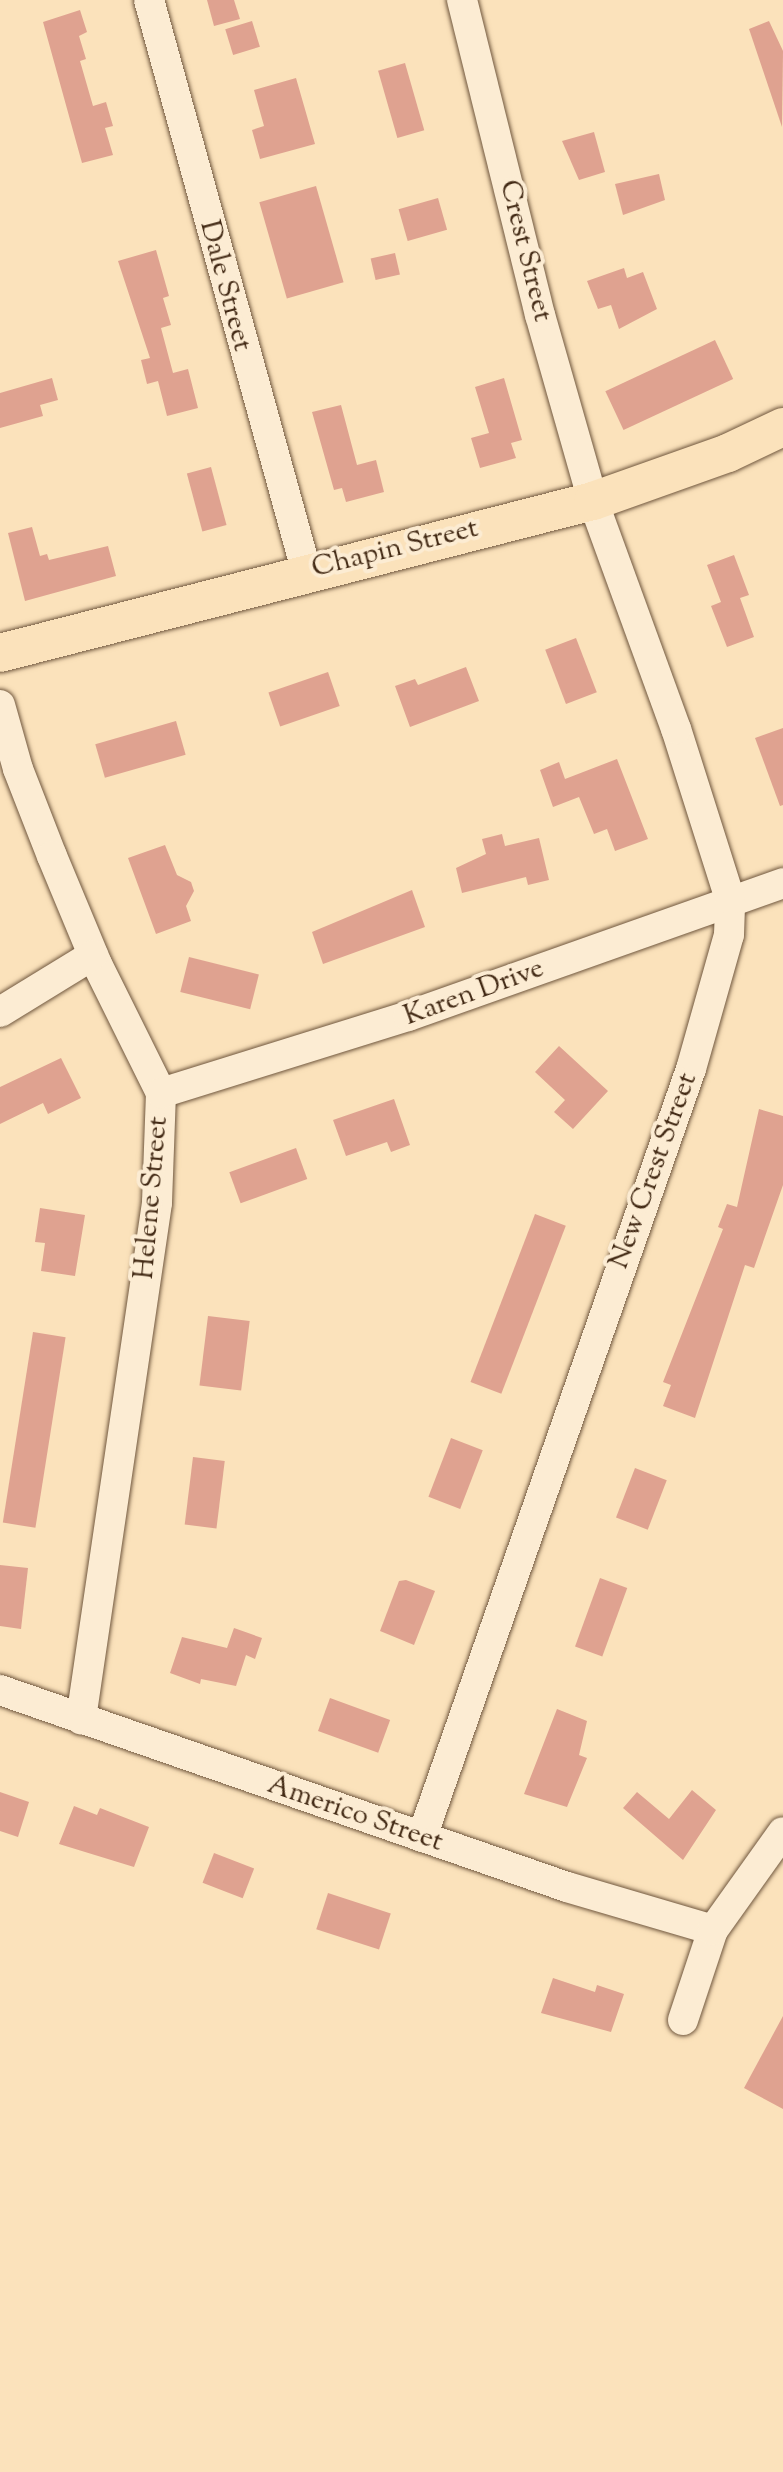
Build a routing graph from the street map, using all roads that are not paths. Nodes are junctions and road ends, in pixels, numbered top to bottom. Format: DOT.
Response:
graph roads {
  1 [pos="149,0"];
  2 [pos="462,0"];
  3 [pos="783,427"];
  4 [pos="593,501"];
  5 [pos="306,570"];
  6 [pos="0,653"];
  7 [pos="0,705"];
  8 [pos="783,883"];
  9 [pos="730,899"];
  10 [pos="93,955"];
  11 [pos="0,1012"];
  12 [pos="161,1093"];
  13 [pos="0,1690"];
  14 [pos="81,1719"];
  15 [pos="783,1832"];
  16 [pos="422,1837"];
  17 [pos="713,1930"];
  18 [pos="683,2020"];
  1 -- 5 [label="street, Dale Street"];
  2 -- 4 [label="street, Crest Street"];
  3 -- 4 [label="main road, Chapin Street"];
  4 -- 5 [label="main road, Chapin Street"];
  4 -- 9 [label="street, New Crest Street"];
  5 -- 6 [label="main road, Chapin Street"];
  7 -- 10 [label="street, Helene Street"];
  8 -- 9 [label="street, Karen Drive"];
  9 -- 12 [label="street, Karen Drive"];
  9 -- 16 [label="street, New Crest Street"];
  10 -- 11 [label="street"];
  10 -- 12 [label="street, Helene Street"];
  12 -- 14 [label="street, Helene Street"];
  13 -- 14 [label="street, Americo Street"];
  14 -- 16 [label="street, Americo Street"];
  15 -- 17 [label="street"];
  16 -- 17 [label="street, Americo Street"];
  17 -- 18 [label="street"];
}
